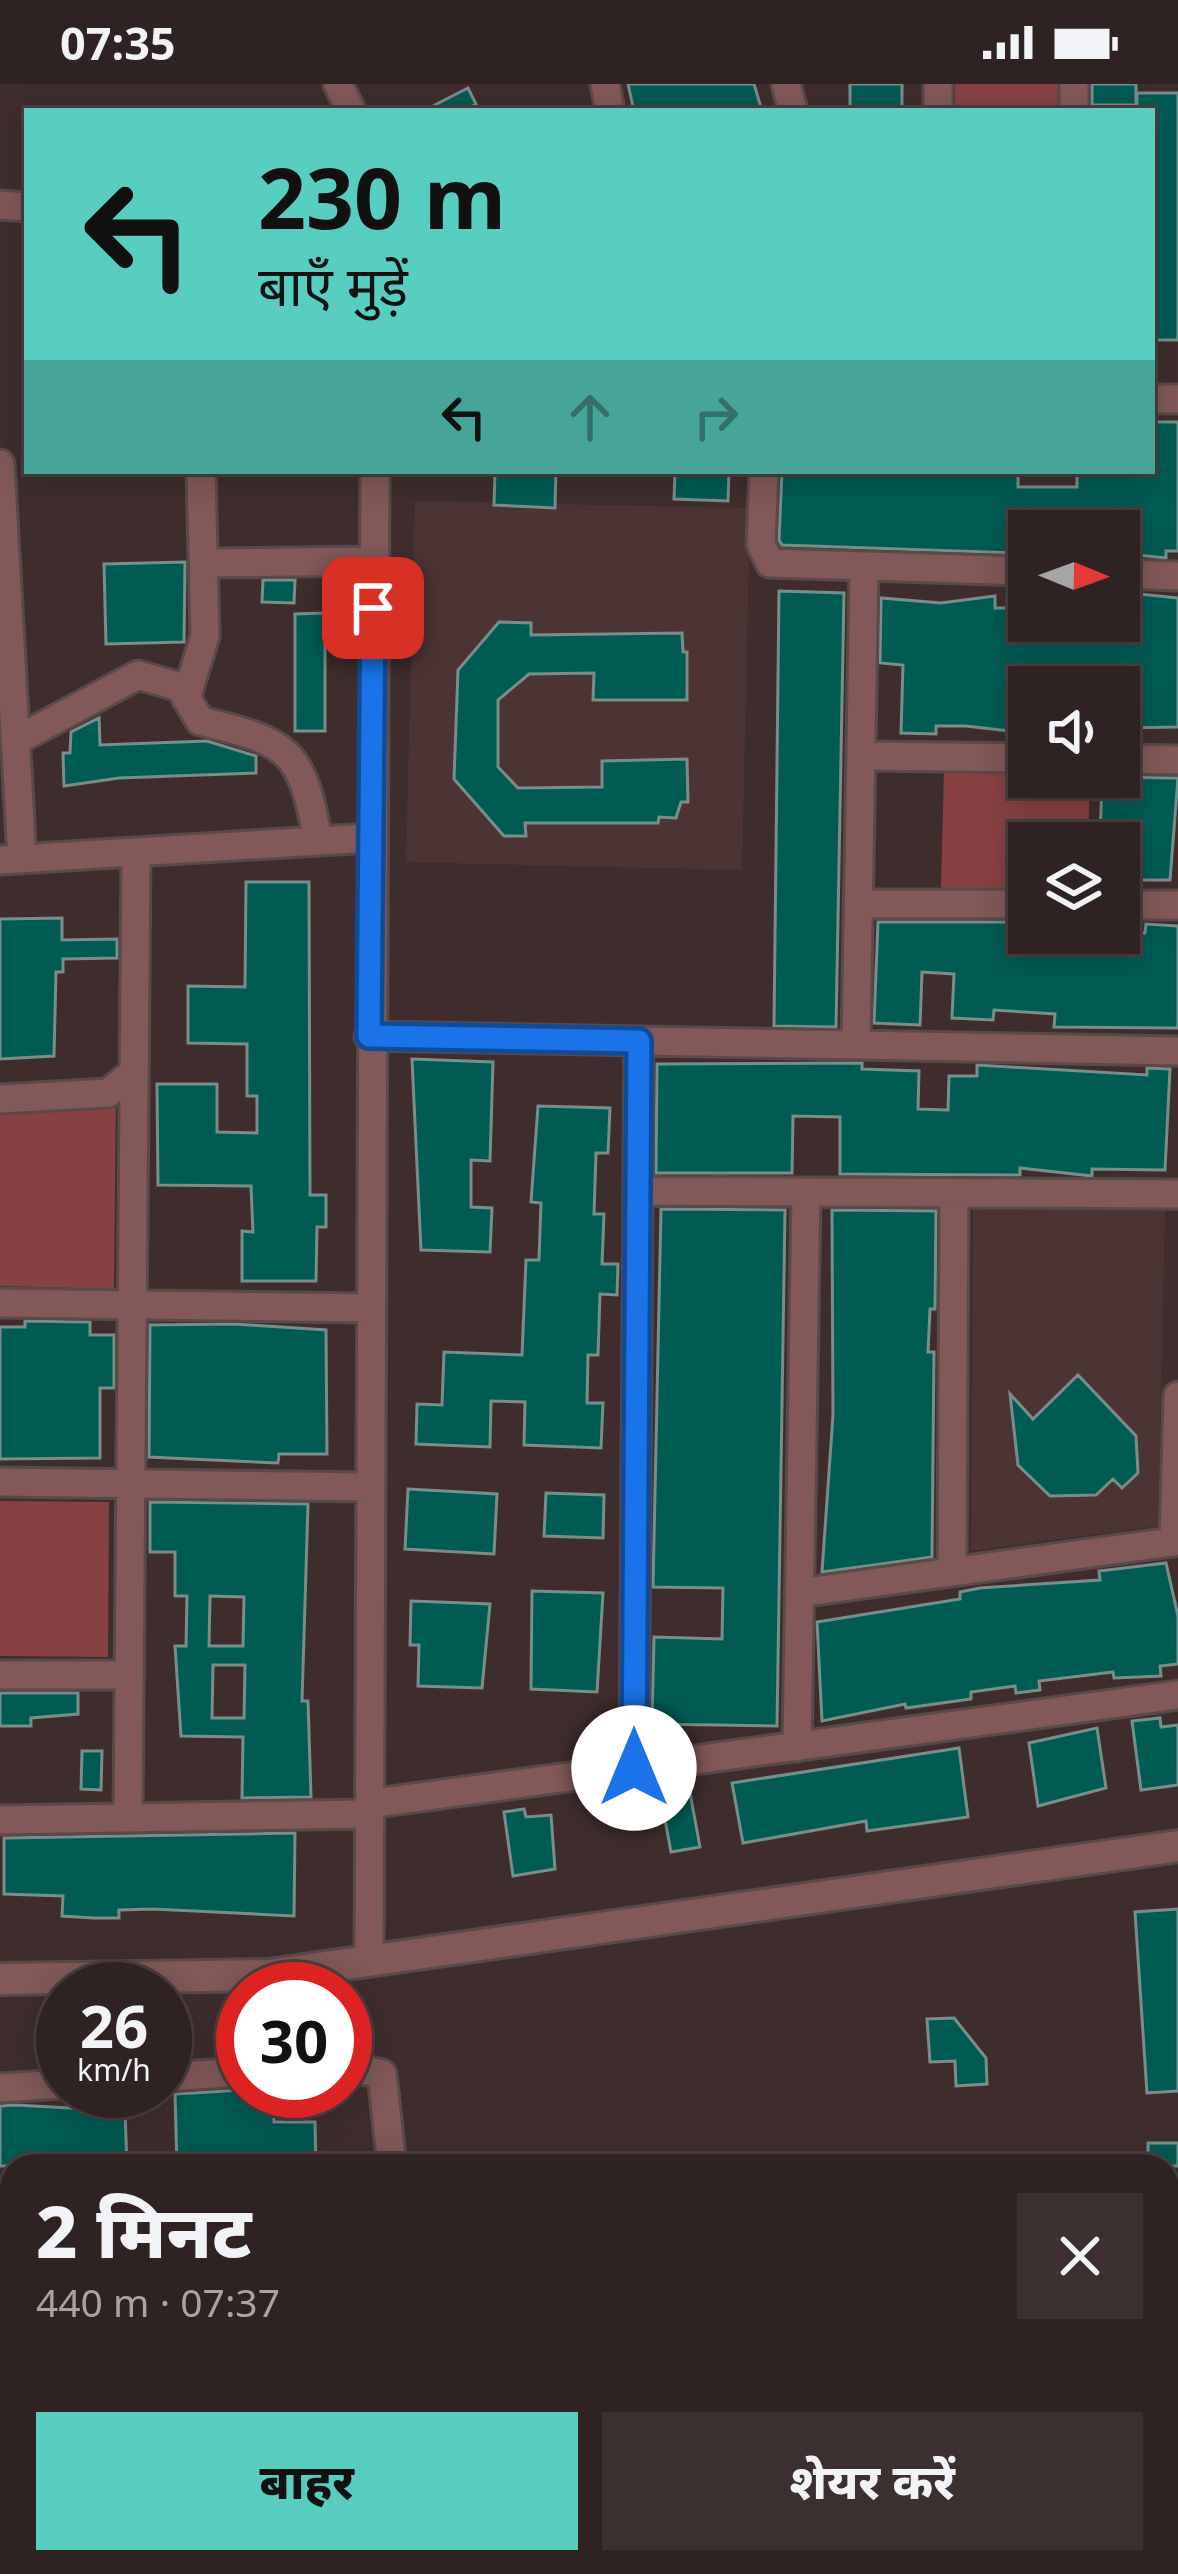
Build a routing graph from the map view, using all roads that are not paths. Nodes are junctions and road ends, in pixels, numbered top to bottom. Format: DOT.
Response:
graph roads {
  1 [pos="0,464"];
  2 [pos="201,474"];
  3 [pos="375,474"];
  4 [pos="764,474"];
  5 [pos="374,561"];
  6 [pos="204,562"];
  7 [pos="865,566"];
  8 [pos="1008,570"];
  9 [pos="1140,575"];
  10 [pos="1178,576"];
  11 [pos="4,635"];
  12 [pos="186,698"];
  13 [pos="15,741"];
  14 [pos="861,756"];
  15 [pos="1008,758"];
  16 [pos="1140,759"];
  17 [pos="1178,760"];
  18 [pos="369,838"];
  19 [pos="319,842"];
  20 [pos="136,852"];
  21 [pos="11,860"];
  22 [pos="859,904"];
  23 [pos="1008,904"];
  24 [pos="1140,905"];
  25 [pos="1178,905"];
  26 [pos="369,1036"];
  27 [pos="639,1041"];
  28 [pos="856,1045"];
  29 [pos="1178,1051"];
  30 [pos="134,1072"];
  31 [pos="0,1099"];
  32 [pos="638,1191"];
  33 [pos="806,1192"];
  34 [pos="954,1193"];
  35 [pos="1178,1194"];
  36 [pos="0,1303"];
  37 [pos="132,1305"];
  38 [pos="369,1308"];
  39 [pos="1178,1396"];
  40 [pos="0,1483"];
  41 [pos="130,1484"];
  42 [pos="369,1487"];
  43 [pos="1176,1541"];
  44 [pos="952,1572"];
  45 [pos="799,1593"];
  46 [pos="0,1675"];
  47 [pos="129,1675"];
  48 [pos="1178,1695"];
  49 [pos="797,1747"];
  50 [pos="634,1768"];
  51 [pos="369,1809"];
  52 [pos="128,1818"];
  53 [pos="0,1820"];
  54 [pos="1178,1846"];
  55 [pos="369,1961"];
  56 [pos="0,1979"];
  57 [pos="372,2072"];
  58 [pos="36,2085"];
  59 [pos="0,2087"];
  60 [pos="391,2154"];
  1 -- 11 [label="street"];
  2 -- 6 [label="street"];
  3 -- 5 [label="street"];
  4 -- 7 [label="street"];
  5 -- 6 [label="street"];
  5 -- 18 [label="street"];
  6 -- 12 [label="street"];
  7 -- 8 [label="street"];
  7 -- 14 [label="street"];
  9 -- 10 [label="street"];
  11 -- 13 [label="street"];
  12 -- 13 [label="street"];
  12 -- 19 [label="street"];
  13 -- 21 [label="street"];
  14 -- 15 [label="street"];
  14 -- 22 [label="street"];
  16 -- 17 [label="street"];
  18 -- 19 [label="street"];
  18 -- 26 [label="street"];
  19 -- 20 [label="street"];
  20 -- 21 [label="street"];
  20 -- 30 [label="street"];
  22 -- 23 [label="street"];
  22 -- 28 [label="street"];
  24 -- 25 [label="street"];
  26 -- 27 [label="street"];
  26 -- 38 [label="street"];
  27 -- 28 [label="street"];
  27 -- 32 [label="street"];
  28 -- 29 [label="street"];
  30 -- 31 [label="street"];
  30 -- 37 [label="street"];
  32 -- 33 [label="street"];
  32 -- 50 [label="street"];
  33 -- 34 [label="street"];
  33 -- 45 [label="street"];
  34 -- 35 [label="street"];
  34 -- 44 [label="street"];
  36 -- 37 [label="street"];
  37 -- 38 [label="street"];
  37 -- 41 [label="street"];
  38 -- 42 [label="street"];
  39 -- 43 [label="street"];
  40 -- 41 [label="street"];
  41 -- 42 [label="street"];
  41 -- 47 [label="street"];
  42 -- 51 [label="street"];
  43 -- 44 [label="street"];
  44 -- 45 [label="street"];
  45 -- 49 [label="street"];
  46 -- 47 [label="street"];
  47 -- 52 [label="street"];
  48 -- 49 [label="street"];
  49 -- 50 [label="street"];
  50 -- 51 [label="street"];
  51 -- 52 [label="street"];
  51 -- 55 [label="street"];
  52 -- 53 [label="street"];
  54 -- 55 [label="street"];
  55 -- 56 [label="street"];
  57 -- 60 [label="street"];
  58 -- 59 [label="street"];
}
